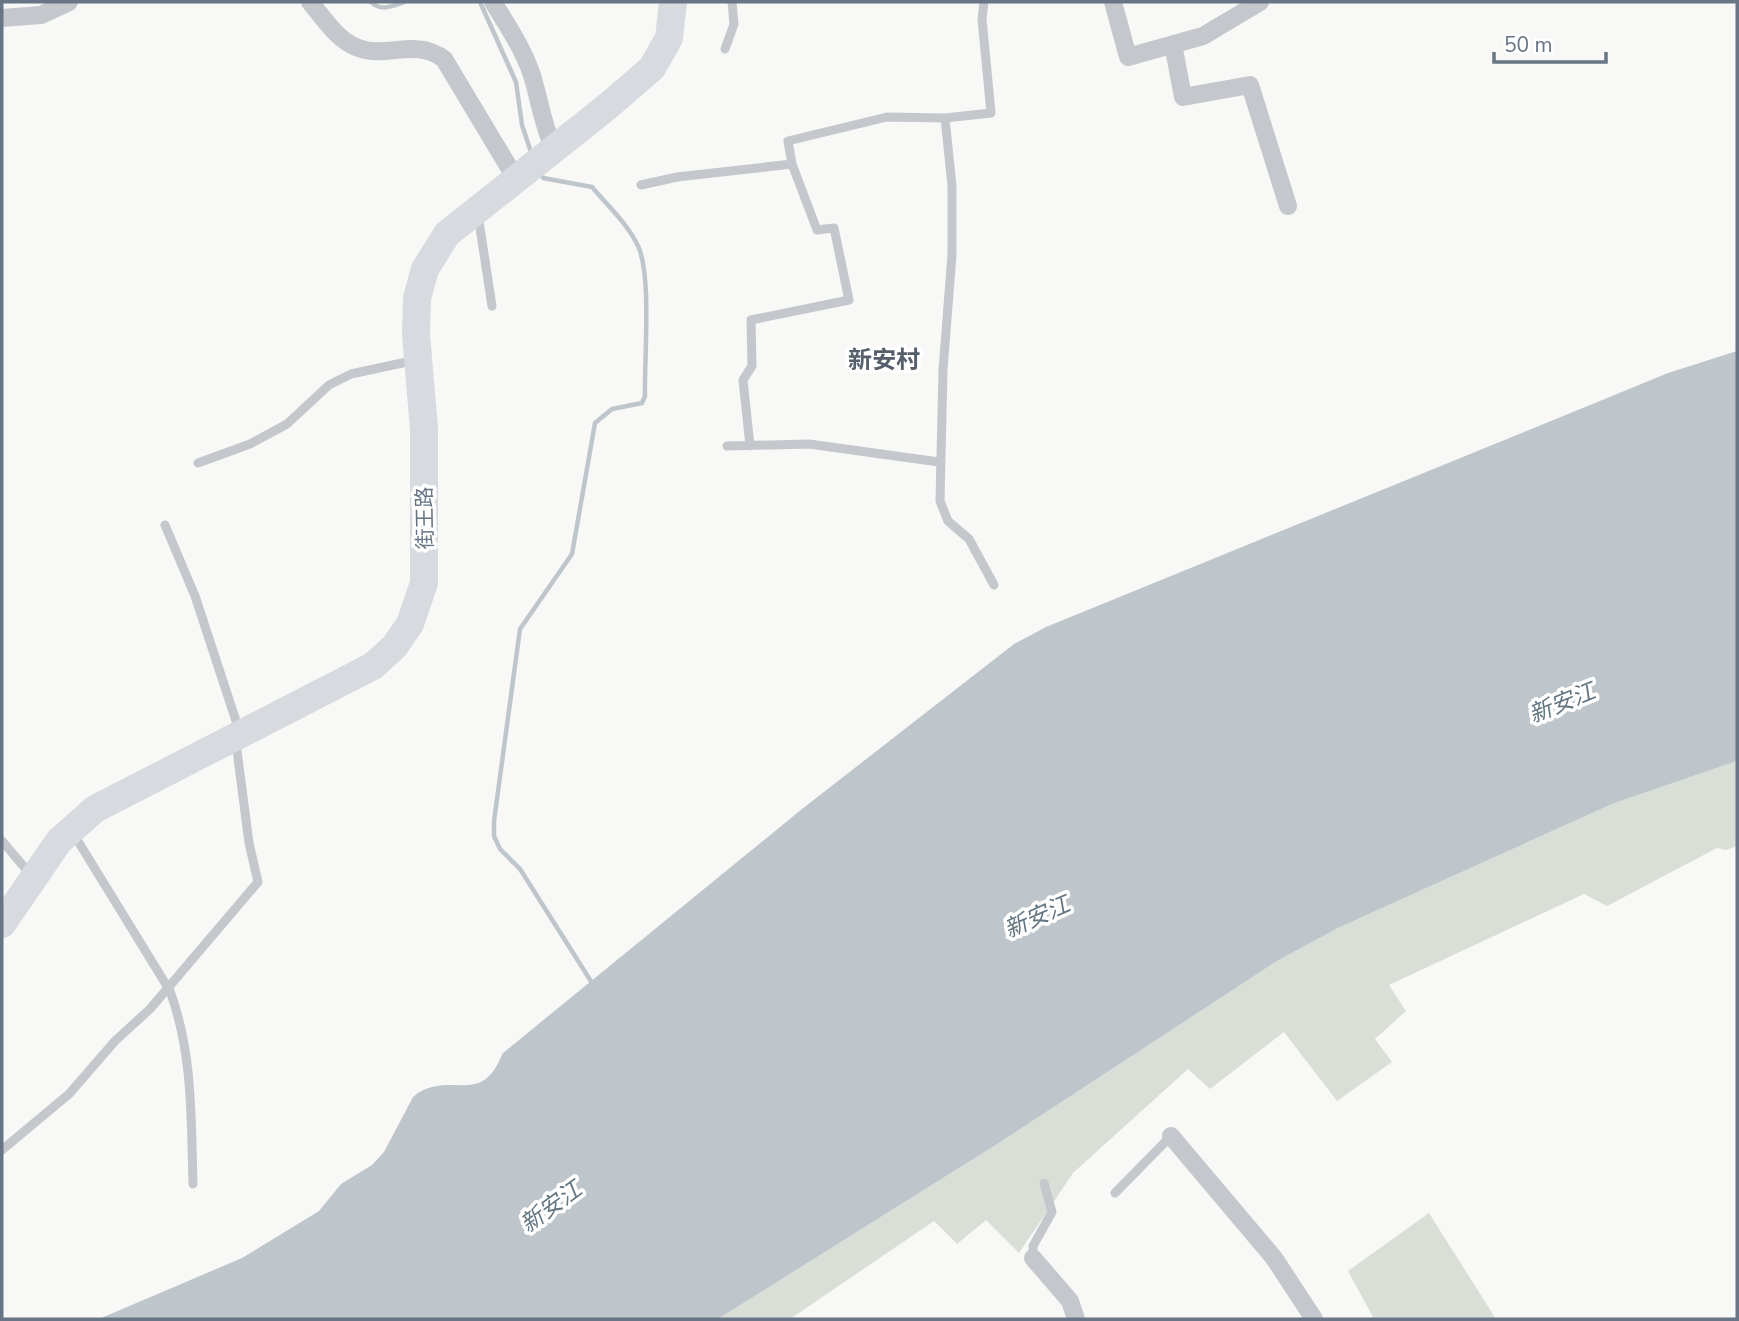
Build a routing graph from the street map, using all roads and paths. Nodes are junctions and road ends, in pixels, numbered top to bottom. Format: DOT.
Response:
graph roads {
  1 [pos="69,2"];
  2 [pos="310,2"];
  3 [pos="494,2"];
  4 [pos="673,2"];
  5 [pos="732,2"];
  6 [pos="984,2"];
  7 [pos="1113,2"];
  8 [pos="1260,2"];
  9 [pos="2,18"];
  10 [pos="1173,44"];
  11 [pos="725,49"];
  12 [pos="945,118"];
  13 [pos="551,151"];
  14 [pos="792,164"];
  15 [pos="519,177"];
  16 [pos="641,185"];
  17 [pos="1288,206"];
  18 [pos="477,210"];
  19 [pos="492,306"];
  20 [pos="418,359"];
  21 [pos="727,446"];
  22 [pos="750,446"];
  23 [pos="939,462"];
  24 [pos="198,463"];
  25 [pos="164,525"];
  26 [pos="994,585"];
  27 [pos="237,734"];
  28 [pos="71,828"];
  29 [pos="2,841"];
  30 [pos="33,878"];
  31 [pos="2,924"];
  32 [pos="168,987"];
  33 [pos="1171,1136"];
  34 [pos="2,1150"];
  35 [pos="1044,1183"];
  36 [pos="193,1184"];
  37 [pos="1115,1193"];
  38 [pos="1033,1258"];
  39 [pos="1076,1319"];
  40 [pos="1314,1319"];
  1 -- 9 [label="street"];
  2 -- 15 [label="street"];
  3 -- 13 [label="street"];
  4 -- 13 [label="main road, 街王路"];
  5 -- 11 [label="lane"];
  6 -- 12 [label="lane"];
  7 -- 10 [label="street"];
  8 -- 10 [label="street"];
  10 -- 17 [label="street"];
  12 -- 14 [label="lane"];
  12 -- 23 [label="lane"];
  13 -- 15 [label="main road, 街王路"];
  14 -- 16 [label="lane"];
  14 -- 22 [label="lane"];
  15 -- 18 [label="main road, 街王路"];
  18 -- 19 [label="lane"];
  18 -- 20 [label="main road, 街王路"];
  20 -- 24 [label="lane"];
  20 -- 27 [label="main road, 街王路"];
  21 -- 22 [label="lane"];
  22 -- 23 [label="lane"];
  23 -- 26 [label="lane"];
  25 -- 27 [label="lane"];
  27 -- 28 [label="main road, 街王路"];
  27 -- 32 [label="lane"];
  28 -- 30 [label="main road, 街王路"];
  28 -- 32 [label="lane"];
  29 -- 30 [label="lane"];
  30 -- 31 [label="main road, 街王路"];
  32 -- 34 [label="lane"];
  32 -- 36 [label="lane"];
  33 -- 37 [label="lane"];
  33 -- 40 [label="street"];
  35 -- 38 [label="lane"];
  38 -- 39 [label="street"];
}
